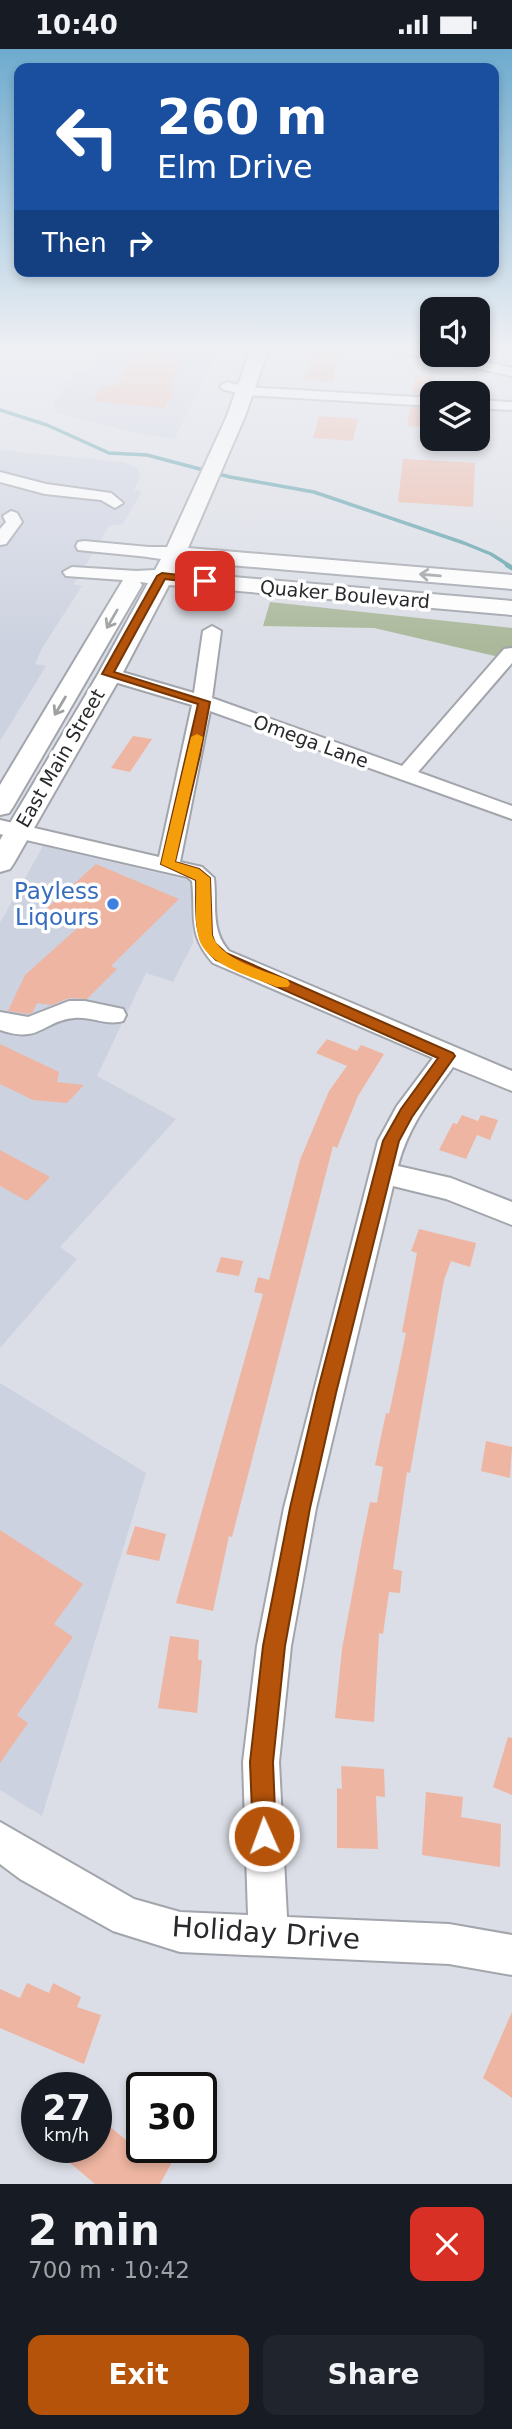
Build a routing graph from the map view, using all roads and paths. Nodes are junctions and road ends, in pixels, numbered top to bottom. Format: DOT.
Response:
graph roads {
  1 [pos="222,448"];
  2 [pos="0,477"];
  3 [pos="115,503"];
  4 [pos="8,517"];
  5 [pos="191,520"];
  6 [pos="0,540"];
  7 [pos="153,544"];
  8 [pos="173,554"];
  9 [pos="257,560"];
  10 [pos="137,576"];
  11 [pos="162,576"];
  12 [pos="505,581"];
  13 [pos="213,582"];
  14 [pos="512,608"];
  15 [pos="139,619"];
  16 [pos="212,631"];
  17 [pos="511,653"];
  18 [pos="108,674"];
  19 [pos="204,702"];
  20 [pos="405,775"];
  21 [pos="0,807"];
  22 [pos="512,813"];
  23 [pos="9,829"];
  24 [pos="0,863"];
  25 [pos="168,864"];
  26 [pos="114,1015"];
  27 [pos="0,1021"];
  28 [pos="448,1056"];
  29 [pos="512,1082"];
  30 [pos="383,1173"];
  31 [pos="512,1214"];
  32 [pos="0,1841"];
  33 [pos="268,1934"];
  34 [pos="512,1955"];
  1 -- 5 [label="main road, East Main Street"];
  2 -- 3 [label="street"];
  4 -- 6 [label="street"];
  5 -- 8 [label="main road, East Main Street"];
  5 -- 9 [label="main road"];
  7 -- 8 [label="main road, Quaker Boulevard"];
  7 -- 10 [label="main road, East Main Street"];
  7 -- 10 [label="street"];
  8 -- 9 [label="main road, Quaker Boulevard"];
  8 -- 11 [label="main road, East Main Street"];
  12 -- 9 [label="main road, Quaker Boulevard, one-way"];
  10 -- 11 [label="main road, Quaker Boulevard"];
  10 -- 21 [label="main road, East Main Street, one-way"];
  11 -- 13 [label="main road, Quaker Boulevard"];
  11 -- 15 [label="main road, East Main Street"];
  13 -- 14 [label="main road, Quaker Boulevard"];
  13 -- 15 [label="main road"];
  15 -- 18 [label="main road, East Main Street"];
  16 -- 19 [label="street"];
  17 -- 20 [label="street"];
  18 -- 19 [label="street, Omega Lane"];
  18 -- 23 [label="main road, East Main Street"];
  19 -- 20 [label="street, Omega Lane"];
  19 -- 25 [label="street"];
  20 -- 22 [label="street, Omega Lane"];
  23 -- 24 [label="main road, East Main Street"];
  23 -- 25 [label="street"];
  25 -- 28 [label="street"];
  26 -- 27 [label="street"];
  28 -- 29 [label="street"];
  28 -- 30 [label="street"];
  30 -- 31 [label="street"];
  30 -- 33 [label="street"];
  32 -- 33 [label="street, Holiday Drive"];
  33 -- 34 [label="street, Holiday Drive"];
}
